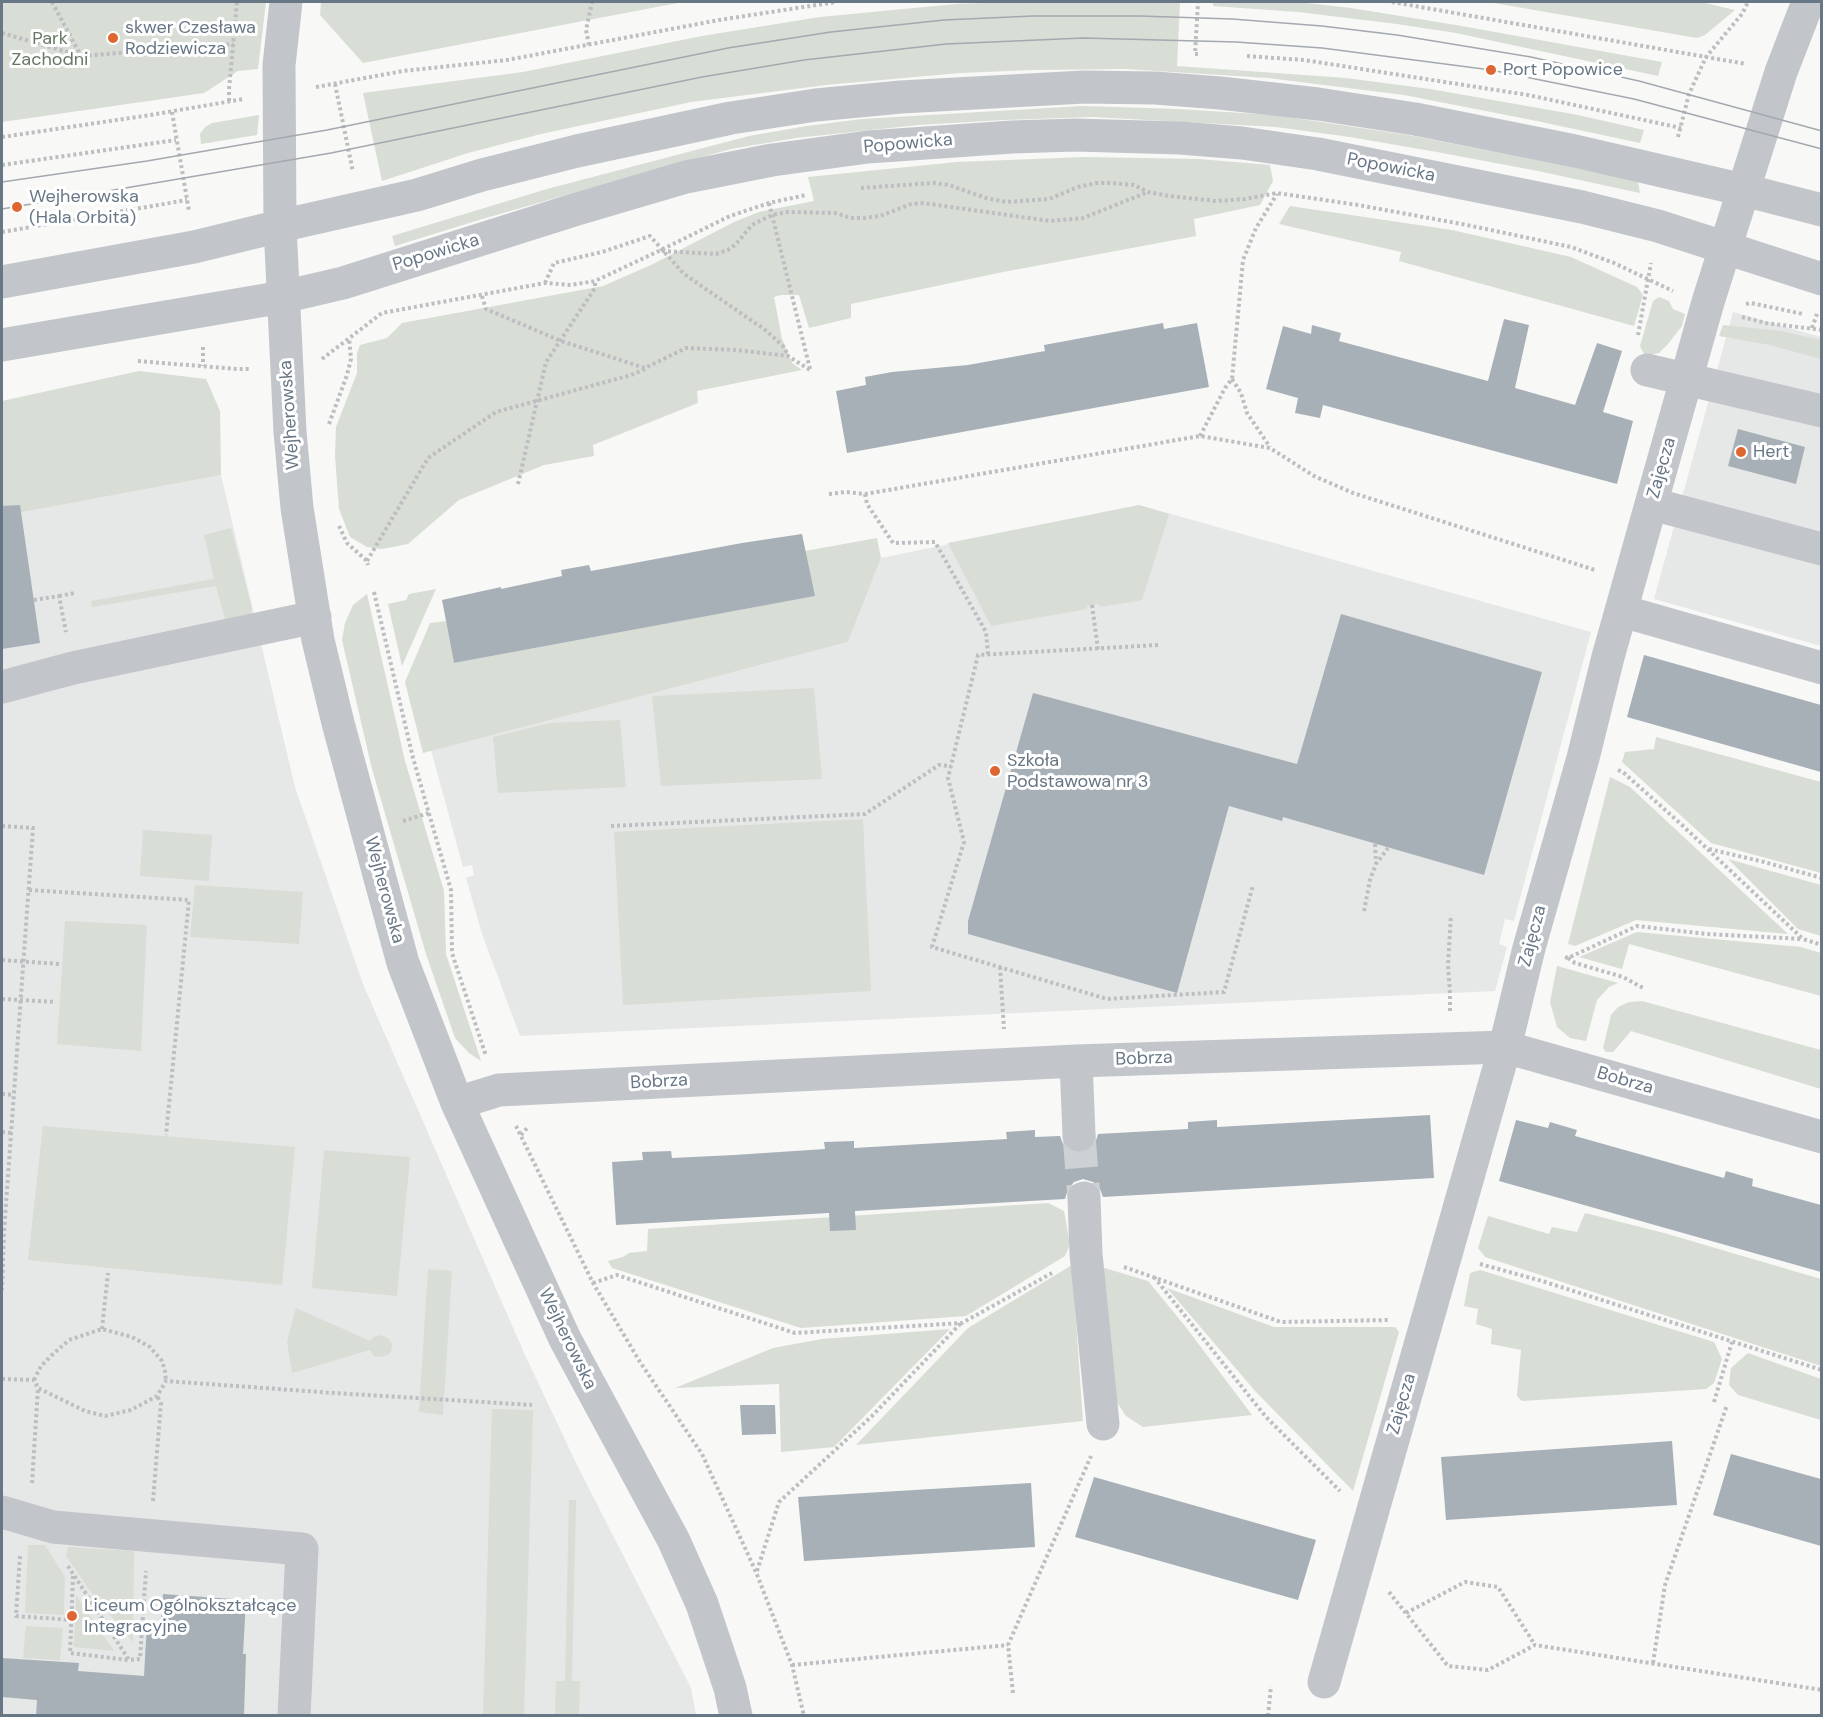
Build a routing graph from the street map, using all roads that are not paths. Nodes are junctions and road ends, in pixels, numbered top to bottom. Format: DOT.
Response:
graph roads {
  1 [pos="286,2"];
  2 [pos="1808,2"];
  3 [pos="1744,190"];
  4 [pos="1821,210"];
  5 [pos="280,226"];
  6 [pos="1725,249"];
  7 [pos="1821,279"];
  8 [pos="2,282"];
  9 [pos="283,297"];
  10 [pos="2,345"];
  11 [pos="1642,356"];
  12 [pos="1687,380"];
  13 [pos="1821,411"];
  14 [pos="1652,504"];
  15 [pos="1821,549"];
  16 [pos="1626,596"];
  17 [pos="315,617"];
  18 [pos="1821,668"];
  19 [pos="2,687"];
  20 [pos="1505,1047"];
  21 [pos="1076,1061"];
  22 [pos="457,1103"];
  23 [pos="1080,1135"];
  24 [pos="1821,1137"];
  25 [pos="1083,1198"];
  26 [pos="1103,1424"];
  27 [pos="12,1516"];
  28 [pos="1324,1682"];
  29 [pos="294,1716"];
  30 [pos="736,1716"];
  1 -- 5 [label="street, Wejherowska"];
  2 -- 3 [label="street, Zajęcza"];
  3 -- 4 [label="street"];
  3 -- 5 [label="street"];
  3 -- 6 [label="street, Zajęcza"];
  5 -- 8 [label="street"];
  5 -- 9 [label="street, Wejherowska"];
  6 -- 7 [label="street, Popowicka"];
  6 -- 9 [label="street, Popowicka"];
  6 -- 12 [label="street, Zajęcza"];
  9 -- 10 [label="street, Popowicka"];
  9 -- 17 [label="street, Wejherowska"];
  11 -- 12 [label="street"];
  12 -- 13 [label="street"];
  12 -- 14 [label="street, Zajęcza"];
  14 -- 15 [label="street"];
  14 -- 16 [label="street, Zajęcza"];
  16 -- 18 [label="street"];
  16 -- 20 [label="street, Zajęcza"];
  17 -- 19 [label="street"];
  17 -- 22 [label="street, Wejherowska"];
  20 -- 21 [label="street, Bobrza"];
  20 -- 24 [label="street, Bobrza"];
  20 -- 28 [label="street, Zajęcza"];
  21 -- 22 [label="street, Bobrza"];
  21 -- 23 [label="street"];
  22 -- 30 [label="street, Wejherowska"];
  25 -- 26 [label="street"];
  27 -- 29 [label="street"];
}
